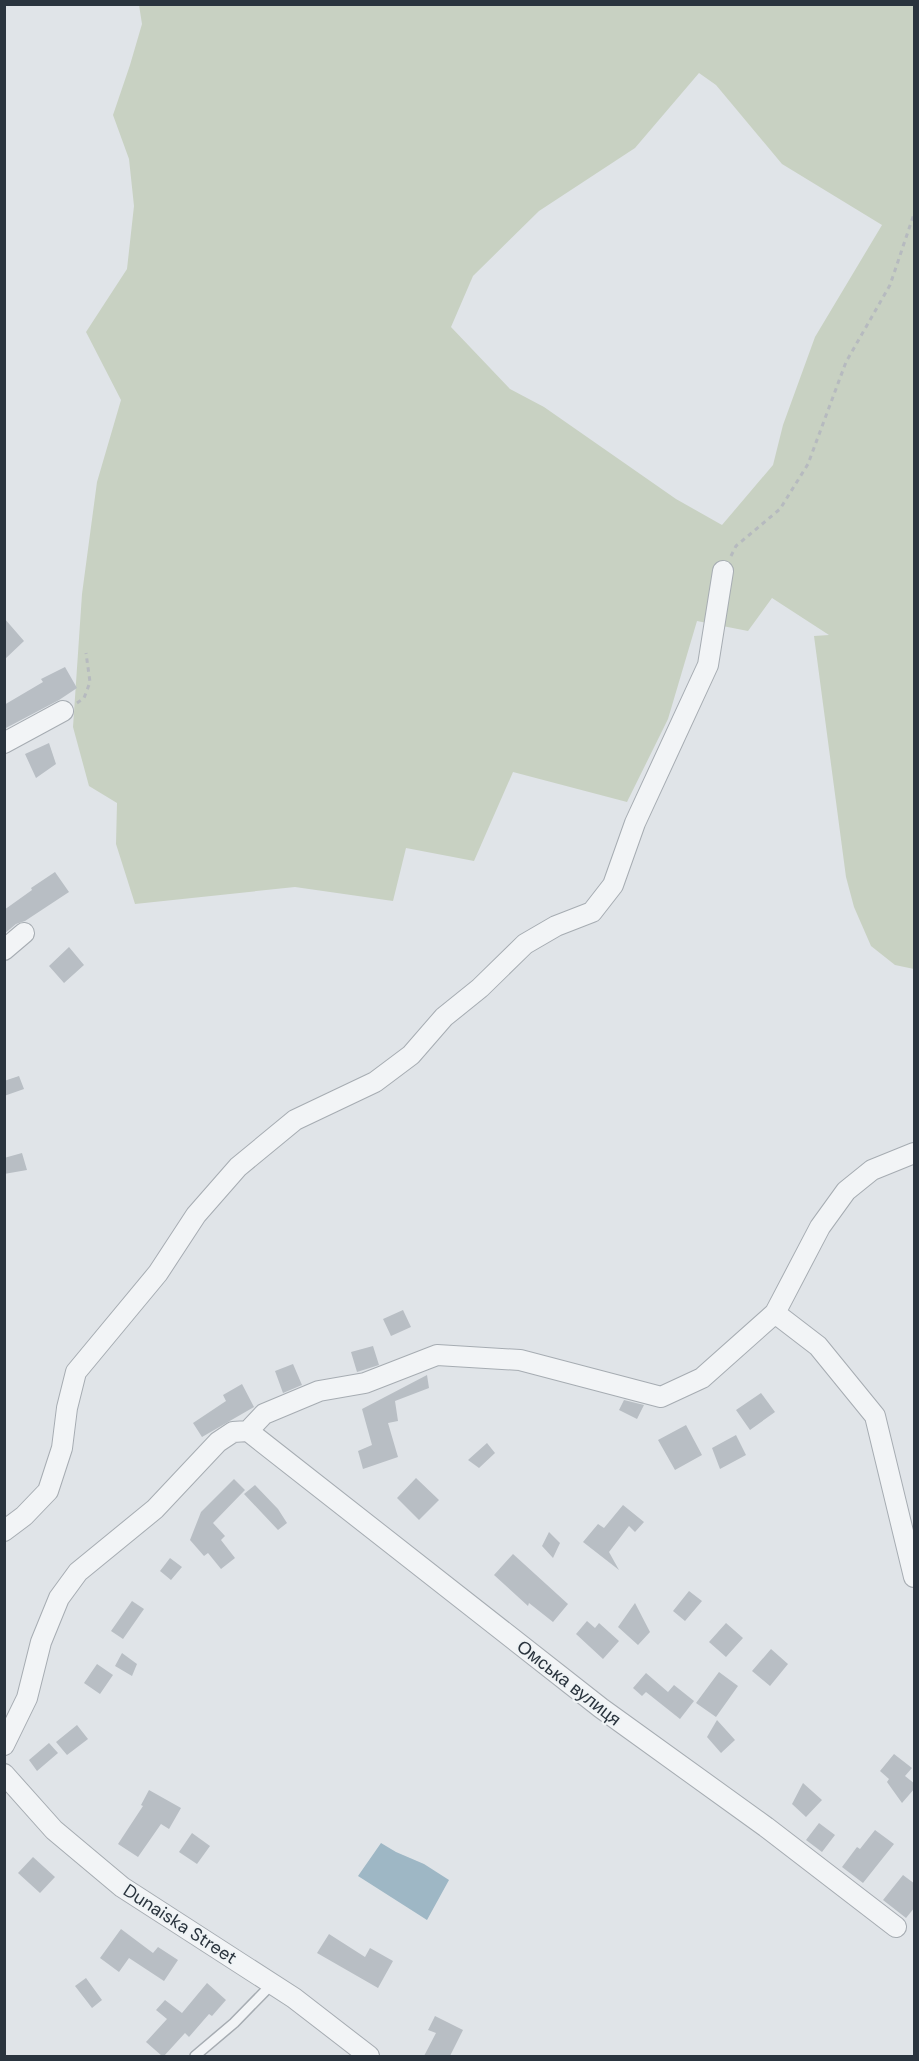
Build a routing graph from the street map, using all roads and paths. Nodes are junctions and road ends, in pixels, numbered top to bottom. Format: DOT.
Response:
graph roads {
  1 [pos="915,214"];
  2 [pos="723,572"];
  3 [pos="86,653"];
  4 [pos="63,711"];
  5 [pos="4,743"];
  6 [pos="24,933"];
  7 [pos="4,950"];
  8 [pos="915,1153"];
  9 [pos="775,1313"];
  10 [pos="248,1431"];
  11 [pos="4,1532"];
  12 [pos="915,1577"];
  13 [pos="4,1745"];
  14 [pos="4,1774"];
  15 [pos="896,1927"];
  16 [pos="272,1984"];
  17 [pos="195,2056"];
  18 [pos="369,2056"];
  1 -- 2 [label="path"];
  2 -- 11 [label="street"];
  3 -- 4 [label="path"];
  4 -- 5 [label="street"];
  6 -- 7 [label="street"];
  8 -- 9 [label="street"];
  9 -- 10 [label="street"];
  9 -- 12 [label="street"];
  10 -- 13 [label="street"];
  10 -- 15 [label="street, Омська вулиця"];
  14 -- 16 [label="street, Dunaiska Street"];
  16 -- 17 [label="lane"];
  16 -- 18 [label="street, Dunaiska Street"];
}
